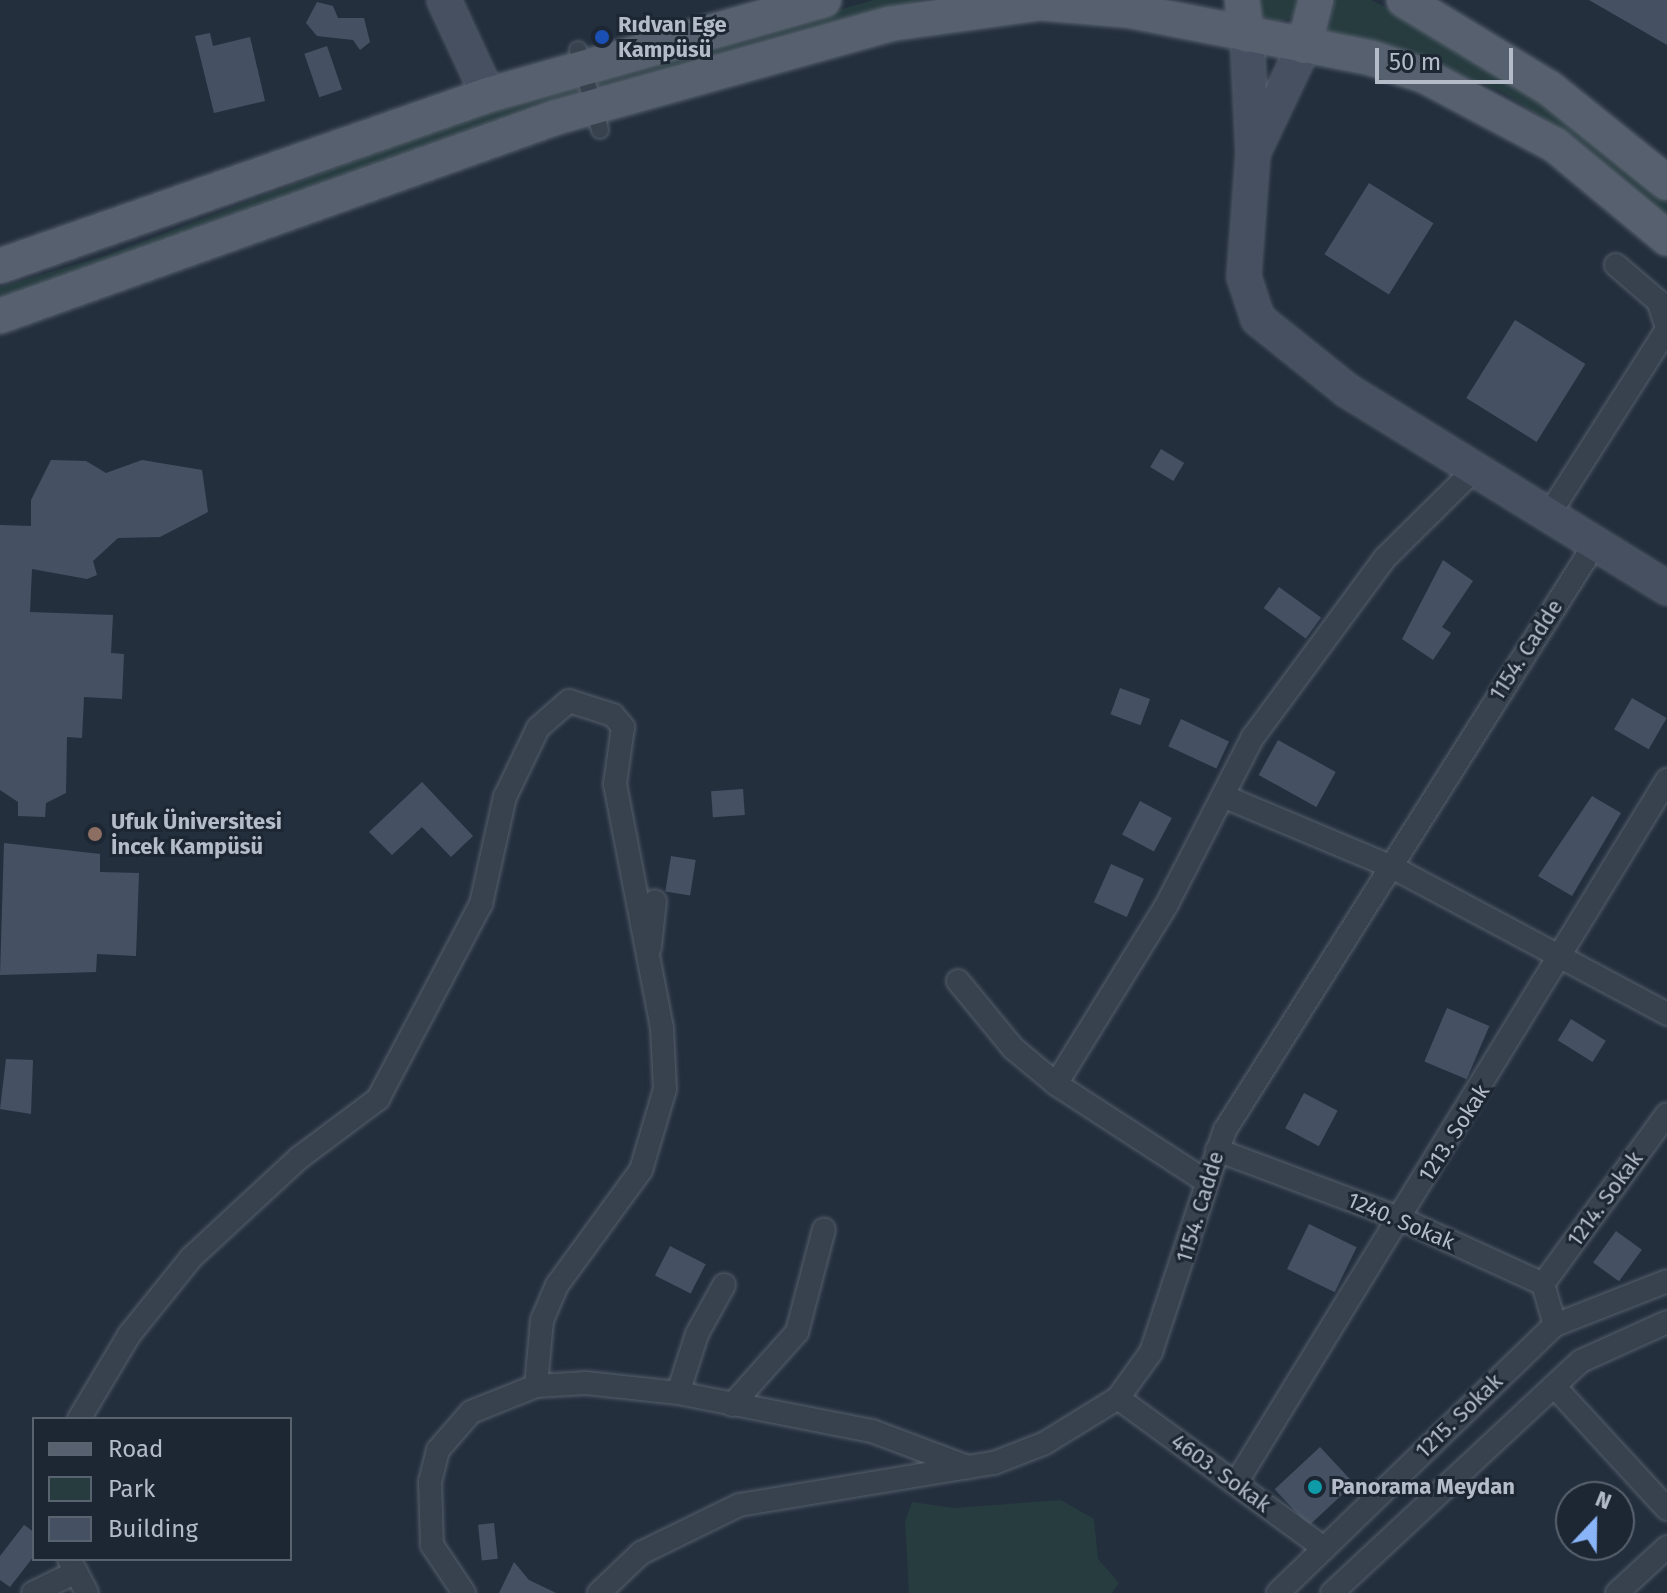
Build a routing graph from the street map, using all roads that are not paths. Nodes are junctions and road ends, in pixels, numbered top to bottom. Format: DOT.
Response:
graph roads {
  1 [pos="444,0"];
  2 [pos="824,0"];
  3 [pos="1242,0"];
  4 [pos="1316,0"];
  5 [pos="1414,3"];
  6 [pos="1247,35"];
  7 [pos="1304,46"];
  8 [pos="580,58"];
  9 [pos="488,95"];
  10 [pos="597,119"];
  11 [pos="1253,153"];
  12 [pos="1667,183"];
  13 [pos="1667,238"];
  14 [pos="1616,265"];
  15 [pos="0,266"];
  16 [pos="0,316"];
  17 [pos="1667,328"];
  18 [pos="1474,470"];
  19 [pos="1550,513"];
  20 [pos="1596,542"];
  21 [pos="1667,588"];
  22 [pos="1667,780"];
  23 [pos="1223,796"];
  24 [pos="1392,867"];
  25 [pos="655,901"];
  26 [pos="1563,959"];
  27 [pos="649,972"];
  28 [pos="958,981"];
  29 [pos="1667,1014"];
  30 [pos="1056,1084"];
  31 [pos="1667,1114"];
  32 [pos="1217,1150"];
  33 [pos="1207,1182"];
  34 [pos="1399,1218"];
  35 [pos="824,1229"];
  36 [pos="1667,1281"];
  37 [pos="1543,1284"];
  38 [pos="724,1285"];
  39 [pos="1667,1322"];
  40 [pos="1555,1325"];
  41 [pos="536,1386"];
  42 [pos="1554,1386"];
  43 [pos="678,1393"];
  44 [pos="1118,1398"];
  45 [pos="732,1405"];
  46 [pos="80,1417"];
  47 [pos="968,1467"];
  48 [pos="1236,1483"];
  49 [pos="1667,1509"];
  50 [pos="1667,1547"];
  51 [pos="1324,1548"];
  52 [pos="73,1566"];
  53 [pos="1344,1589"];
  54 [pos="33,1593"];
  55 [pos="87,1593"];
  56 [pos="464,1593"];
  57 [pos="599,1593"];
  58 [pos="1278,1593"];
  59 [pos="1617,1593"];
  1 -- 9 [label="main road"];
  2 -- 8 [label="main road"];
  3 -- 6 [label="main road"];
  4 -- 7 [label="main road"];
  5 -- 12 [label="main road"];
  6 -- 7 [label="main road"];
  6 -- 10 [label="main road"];
  6 -- 11 [label="main road"];
  7 -- 11 [label="main road"];
  7 -- 13 [label="main road"];
  8 -- 9 [label="main road"];
  8 -- 10 [label="street"];
  9 -- 15 [label="main road"];
  10 -- 16 [label="main road"];
  11 -- 18 [label="main road"];
  14 -- 17 [label="street"];
  17 -- 19 [label="street"];
  18 -- 19 [label="main road"];
  18 -- 23 [label="street"];
  19 -- 20 [label="main road"];
  20 -- 21 [label="main road"];
  20 -- 24 [label="street, 1154. Cadde"];
  22 -- 26 [label="street, 1213. Sokak"];
  23 -- 24 [label="street"];
  23 -- 30 [label="street"];
  24 -- 26 [label="street"];
  24 -- 32 [label="street, 1154. Cadde"];
  25 -- 27 [label="street"];
  26 -- 29 [label="street"];
  26 -- 34 [label="street, 1213. Sokak"];
  27 -- 41 [label="street"];
  27 -- 46 [label="street"];
  28 -- 30 [label="street"];
  30 -- 33 [label="street"];
  31 -- 37 [label="street, 1214. Sokak"];
  32 -- 33 [label="street, 1154. Cadde"];
  32 -- 34 [label="street, 1240. Sokak"];
  33 -- 44 [label="street, 1154. Cadde"];
  34 -- 37 [label="street, 1240. Sokak"];
  34 -- 48 [label="street, 1213. Sokak"];
  35 -- 45 [label="street"];
  36 -- 40 [label="street, 1215. Sokak"];
  37 -- 40 [label="street"];
  38 -- 43 [label="street"];
  39 -- 42 [label="street"];
  40 -- 51 [label="street, 1215. Sokak"];
  41 -- 43 [label="street"];
  41 -- 56 [label="street"];
  42 -- 49 [label="street"];
  42 -- 53 [label="street"];
  43 -- 45 [label="street"];
  44 -- 47 [label="street, 1154. Cadde"];
  44 -- 48 [label="street, 4603. Sokak"];
  45 -- 47 [label="street"];
  47 -- 57 [label="street, 1154. Cadde"];
  48 -- 51 [label="street, 4603. Sokak"];
  50 -- 59 [label="street"];
  51 -- 58 [label="street, 1215. Sokak"];
  52 -- 54 [label="street"];
  52 -- 55 [label="street"];
}
